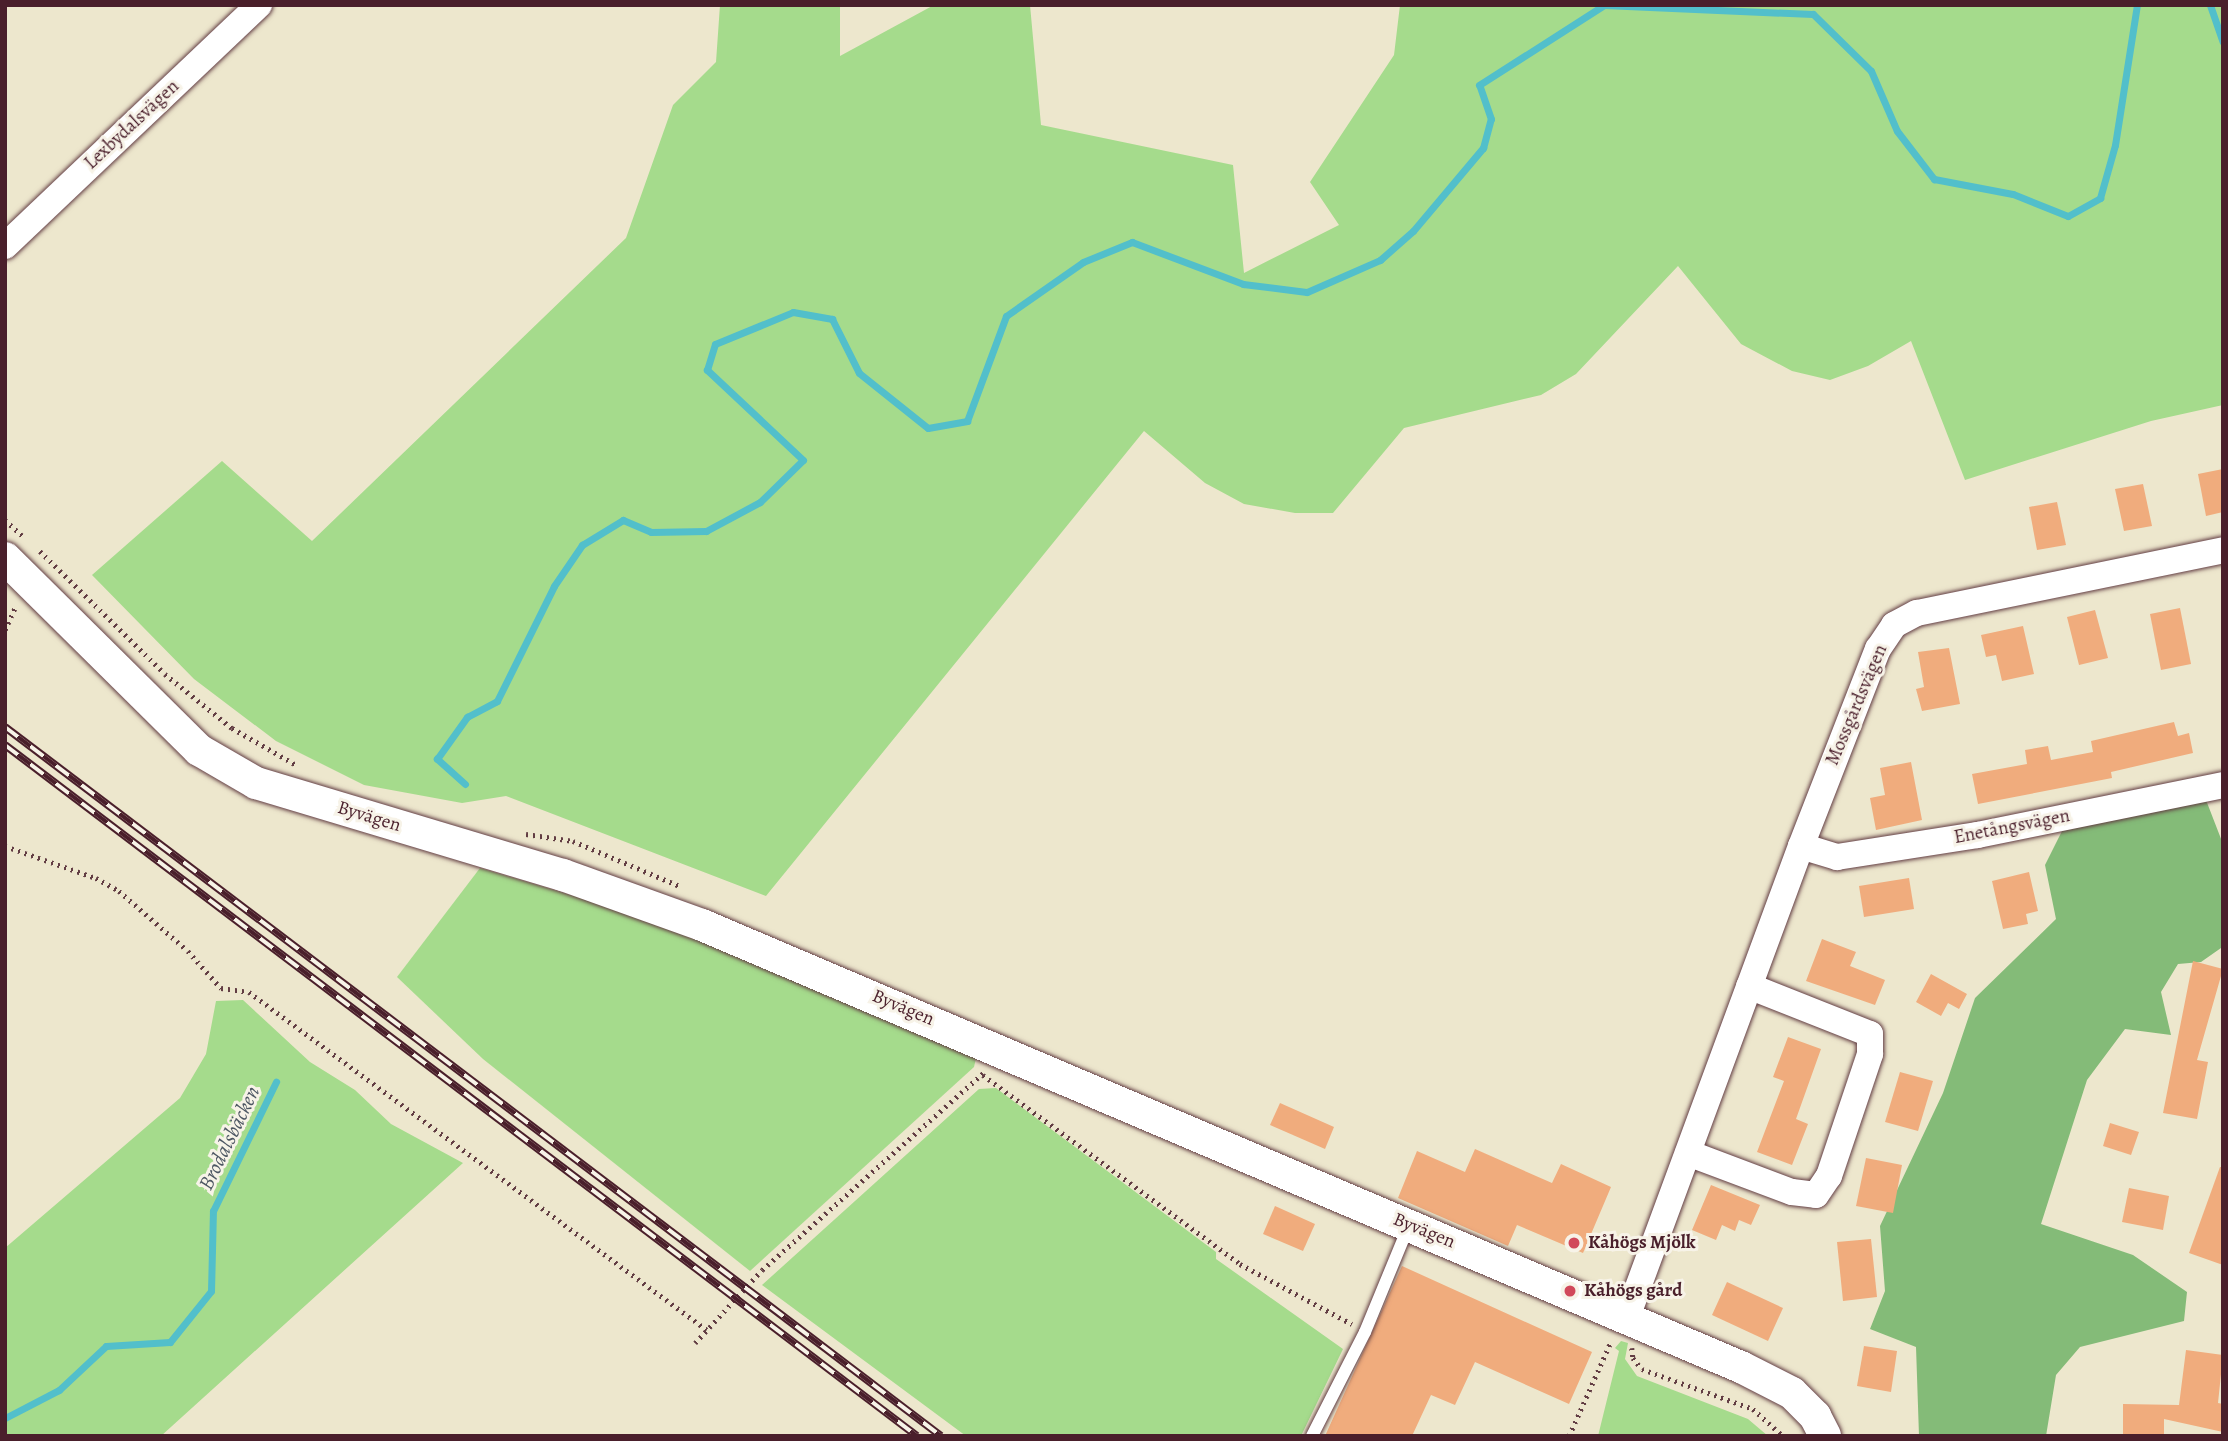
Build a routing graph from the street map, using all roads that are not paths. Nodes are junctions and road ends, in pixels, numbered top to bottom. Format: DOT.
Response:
graph roads {
  1 [pos="259,5"];
  2 [pos="5,246"];
  3 [pos="2223,550"];
  4 [pos="5,558"];
  5 [pos="2223,785"];
  6 [pos="1801,846"];
  7 [pos="1749,986"];
  8 [pos="1688,1153"];
  9 [pos="1409,1225"];
  10 [pos="1628,1317"];
  11 [pos="1312,1436"];
  12 [pos="1825,1436"];
  1 -- 2 [label="street, Lexbydalsvägen"];
  3 -- 6 [label="street, Mossgårdsvägen"];
  4 -- 9 [label="street, Byvägen"];
  5 -- 6 [label="street, Enetångsvägen"];
  6 -- 7 [label="street, Mossgårdsvägen"];
  7 -- 8 [label="street, Mossgårdsvägen"];
  7 -- 8 [label="street"];
  8 -- 10 [label="street, Mossgårdsvägen"];
  9 -- 10 [label="street, Byvägen"];
  9 -- 11 [label="lane"];
  10 -- 12 [label="street, Byvägen"];
}
